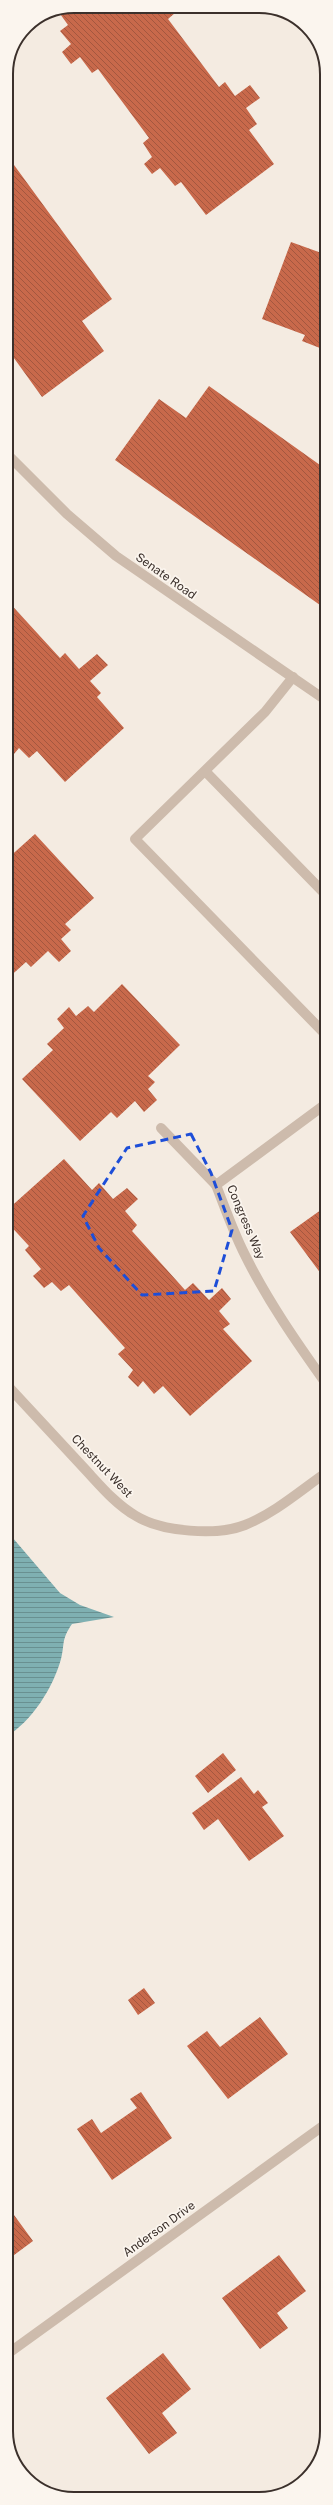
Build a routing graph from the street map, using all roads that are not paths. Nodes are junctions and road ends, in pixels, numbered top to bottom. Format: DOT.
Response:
graph roads {
  1 [pos="13,460"];
  2 [pos="292,677"];
  3 [pos="320,696"];
  4 [pos="205,771"];
  5 [pos="320,889"];
  6 [pos="320,1029"];
  7 [pos="320,1108"];
  8 [pos="161,1128"];
  9 [pos="216,1185"];
  10 [pos="320,1375"];
  11 [pos="13,1392"];
  12 [pos="320,1477"];
  13 [pos="320,2128"];
  14 [pos="13,2350"];
  1 -- 2 [label="street, Senate Road"];
  2 -- 3 [label="street, Senate Road"];
  2 -- 4 [label="street"];
  4 -- 5 [label="street"];
  4 -- 6 [label="street"];
  7 -- 9 [label="street, Congress Way"];
  8 -- 9 [label="street"];
  9 -- 10 [label="street, Congress Way"];
  11 -- 12 [label="street, Chestnut West"];
  13 -- 14 [label="street, Anderson Drive"];
}
